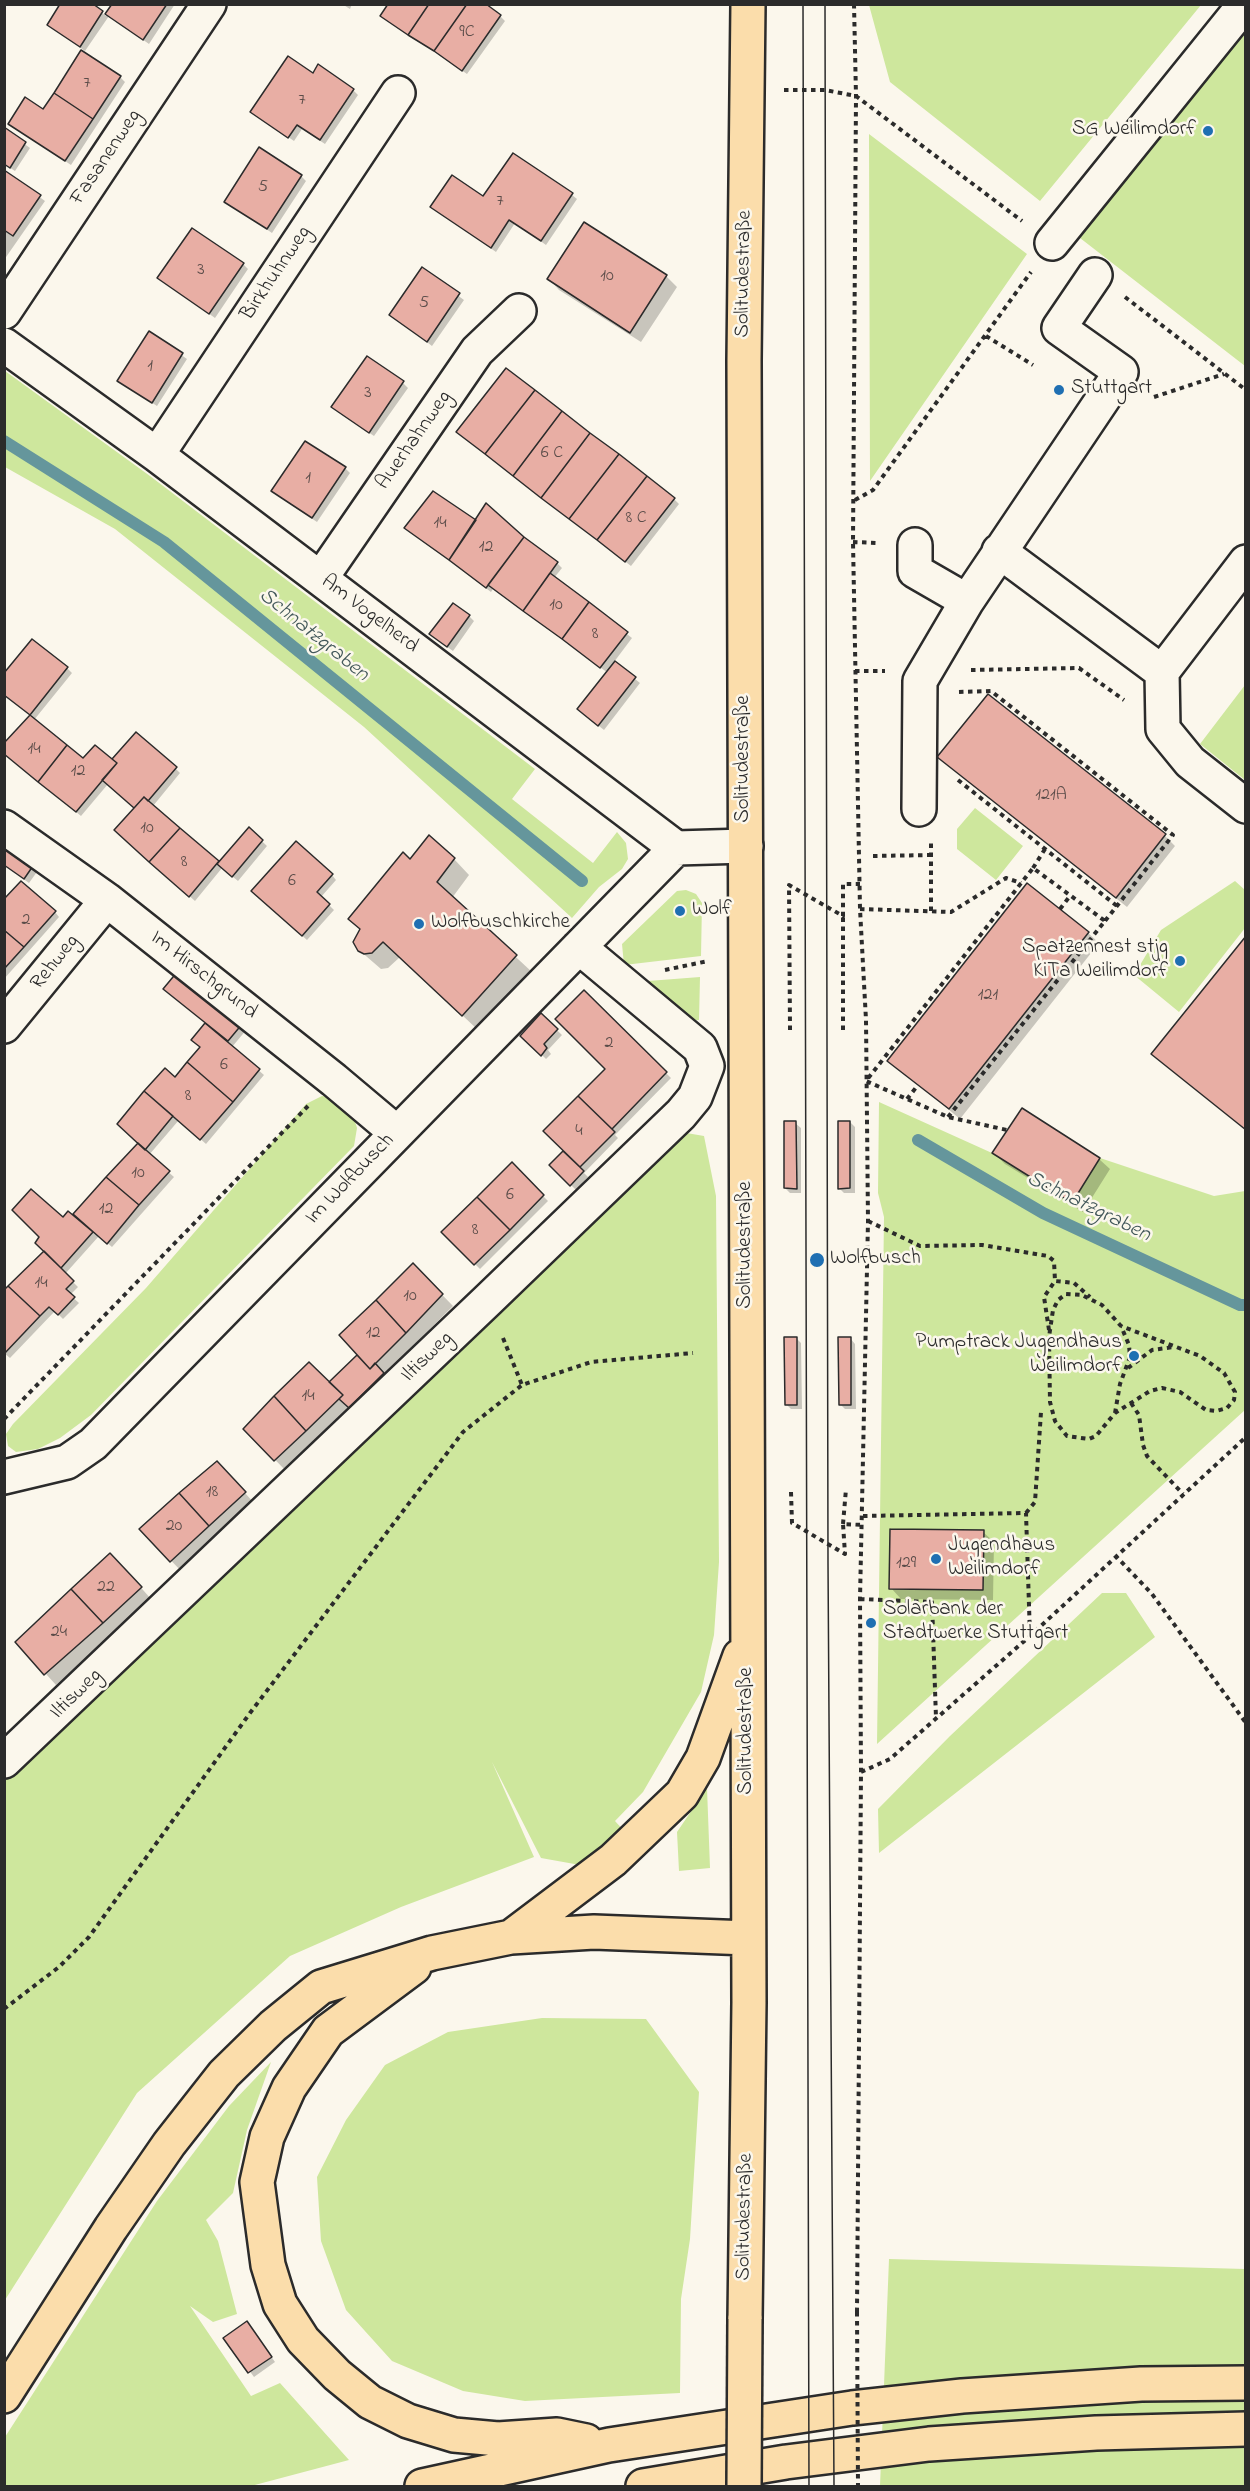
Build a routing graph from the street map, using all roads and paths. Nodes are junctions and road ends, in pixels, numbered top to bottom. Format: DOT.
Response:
graph roads {
  1 [pos="209,4"];
  2 [pos="748,4"];
  3 [pos="854,4"];
  4 [pos="1245,4"];
  5 [pos="749,89"];
  6 [pos="398,93"];
  7 [pos="856,96"];
  8 [pos="1052,243"];
  9 [pos="1095,275"];
  10 [pos="519,311"];
  11 [pos="4,312"];
  12 [pos="986,336"];
  13 [pos="4,345"];
  14 [pos="1033,365"];
  15 [pos="1225,374"];
  16 [pos="1154,397"];
  17 [pos="157,455"];
  18 [pos="855,500"];
  19 [pos="915,545"];
  20 [pos="999,551"];
  21 [pos="1245,562"];
  22 [pos="321,578"];
  23 [pos="967,601"];
  24 [pos="855,670"];
  25 [pos="1162,672"];
  26 [pos="922,682"];
  27 [pos="1163,729"];
  28 [pos="920,750"];
  29 [pos="1245,806"];
  30 [pos="919,809"];
  31 [pos="4,827"];
  32 [pos="746,846"];
  33 [pos="676,848"];
  34 [pos="1045,849"];
  35 [pos="931,855"];
  36 [pos="873,856"];
  37 [pos="1141,866"];
  38 [pos="1033,868"];
  39 [pos="1144,872"];
  40 [pos="1021,883"];
  41 [pos="860,884"];
  42 [pos="1070,896"];
  43 [pos="107,900"];
  44 [pos="1117,906"];
  45 [pos="860,909"];
  46 [pos="1060,909"];
  47 [pos="931,911"];
  48 [pos="843,916"];
  49 [pos="1104,921"];
  50 [pos="579,946"];
  51 [pos="4,1026"];
  52 [pos="790,1030"];
  53 [pos="843,1030"];
  54 [pos="334,1080"];
  55 [pos="866,1081"];
  56 [pos="918,1085"];
  57 [pos="907,1099"];
  58 [pos="948,1117"];
  59 [pos="1007,1130"];
  60 [pos="397,1133"];
  61 [pos="868,1221"];
  62 [pos="1055,1281"];
  63 [pos="1091,1298"];
  64 [pos="488,1300"];
  65 [pos="1121,1326"];
  66 [pos="1049,1337"];
  67 [pos="1174,1347"];
  68 [pos="693,1353"];
  69 [pos="1128,1368"];
  70 [pos="522,1385"];
  71 [pos="1131,1403"];
  72 [pos="1041,1412"];
  73 [pos="1115,1413"];
  74 [pos="4,1419"];
  75 [pos="1245,1437"];
  76 [pos="4,1476"];
  77 [pos="846,1490"];
  78 [pos="791,1492"];
  79 [pos="1183,1494"];
  80 [pos="1026,1513"];
  81 [pos="863,1516"];
  82 [pos="843,1524"];
  83 [pos="863,1525"];
  84 [pos="1115,1555"];
  85 [pos="860,1599"];
  86 [pos="748,1634"];
  87 [pos="1030,1636"];
  88 [pos="936,1719"];
  89 [pos="1245,1722"];
  90 [pos="4,1761"];
  91 [pos="861,1772"];
  92 [pos="512,1937"];
  93 [pos="748,1938"];
  94 [pos="432,1953"];
  95 [pos="4,2009"];
  96 [pos="1245,2383"];
  97 [pos="4,2397"];
  98 [pos="1245,2429"];
  99 [pos="609,2445"];
  100 [pos="422,2487"];
  101 [pos="643,2487"];
  102 [pos="744,2487"];
  103 [pos="858,2487"];
  1 -- 11 [label="street, Fasanenweg"];
  2 -- 5 [label="main road, Solitudestraße"];
  3 -- 7 [label="path"];
  4 -- 8 [label="street"];
  5 -- 7 [label="path"];
  5 -- 32 [label="main road, Solitudestraße"];
  6 -- 17 [label="street, Birkhuhnweg"];
  7 -- 18 [label="path"];
  8 -- 12 [label="path"];
  9 -- 20 [label="street"];
  10 -- 22 [label="street, Auerhahnweg"];
  12 -- 14 [label="path"];
  12 -- 18 [label="path"];
  13 -- 17 [label="street, Am Vogelherd"];
  15 -- 16 [label="path"];
  17 -- 22 [label="street, Am Vogelherd"];
  18 -- 24 [label="path"];
  19 -- 23 [label="street"];
  20 -- 23 [label="street"];
  20 -- 25 [label="street"];
  21 -- 25 [label="street"];
  22 -- 33 [label="street, Am Vogelherd"];
  23 -- 26 [label="street"];
  24 -- 26 [label="path"];
  24 -- 41 [label="path"];
  25 -- 27 [label="street"];
  26 -- 27 [label="path"];
  26 -- 28 [label="street"];
  26 -- 39 [label="path"];
  27 -- 29 [label="street"];
  28 -- 30 [label="street"];
  28 -- 34 [label="path"];
  30 -- 35 [label="path"];
  31 -- 43 [label="street, Im Hirschgrund"];
  32 -- 33 [label="street"];
  32 -- 86 [label="main road, Solitudestraße"];
  33 -- 50 [label="street, Im Wolfbusch"];
  34 -- 38 [label="path"];
  34 -- 44 [label="path"];
  35 -- 36 [label="path"];
  35 -- 47 [label="path"];
  37 -- 39 [label="path"];
  38 -- 40 [label="path"];
  38 -- 42 [label="path"];
  39 -- 44 [label="path"];
  40 -- 47 [label="path"];
  40 -- 55 [label="path"];
  41 -- 45 [label="path"];
  41 -- 48 [label="path"];
  42 -- 46 [label="path"];
  42 -- 49 [label="path"];
  43 -- 51 [label="street, Rehweg"];
  43 -- 54 [label="street, Im Hirschgrund"];
  44 -- 49 [label="path"];
  45 -- 47 [label="path"];
  45 -- 55 [label="path"];
  48 -- 52 [label="path"];
  48 -- 53 [label="path"];
  49 -- 58 [label="path"];
  50 -- 60 [label="street, Im Wolfbusch"];
  50 -- 64 [label="street, Iltisweg"];
  54 -- 60 [label="street, Im Hirschgrund"];
  54 -- 74 [label="path"];
  55 -- 57 [label="path"];
  55 -- 61 [label="path"];
  56 -- 57 [label="path"];
  57 -- 58 [label="path"];
  58 -- 59 [label="path"];
  60 -- 76 [label="street, Im Wolfbusch"];
  61 -- 62 [label="path"];
  61 -- 81 [label="path"];
  62 -- 63 [label="path"];
  62 -- 66 [label="path"];
  63 -- 65 [label="path"];
  63 -- 66 [label="path"];
  64 -- 70 [label="path"];
  64 -- 90 [label="street, Iltisweg"];
  65 -- 67 [label="path"];
  65 -- 69 [label="path"];
  66 -- 73 [label="path"];
  67 -- 69 [label="path"];
  67 -- 71 [label="path"];
  68 -- 70 [label="path"];
  69 -- 73 [label="path"];
  70 -- 95 [label="path"];
  71 -- 73 [label="path"];
  71 -- 79 [label="path"];
  72 -- 80 [label="path"];
  75 -- 79 [label="path"];
  77 -- 82 [label="path"];
  78 -- 82 [label="path"];
  79 -- 84 [label="path"];
  80 -- 81 [label="path"];
  80 -- 87 [label="path"];
  81 -- 83 [label="path"];
  82 -- 83 [label="path"];
  83 -- 85 [label="path"];
  84 -- 87 [label="path"];
  84 -- 89 [label="path"];
  85 -- 88 [label="path"];
  85 -- 91 [label="path"];
  86 -- 92 [label="main road"];
  86 -- 93 [label="main road, Solitudestraße"];
  87 -- 88 [label="path"];
  88 -- 91 [label="path"];
  91 -- 103 [label="path, bridge"];
  92 -- 93 [label="main road"];
  92 -- 94 [label="main road"];
  93 -- 102 [label="main road, Solitudestraße, bridge"];
  94 -- 97 [label="main road"];
  94 -- 99 [label="main road"];
  96 -- 99 [label="main road"];
  98 -- 101 [label="main road"];
  99 -- 100 [label="main road"];
}
